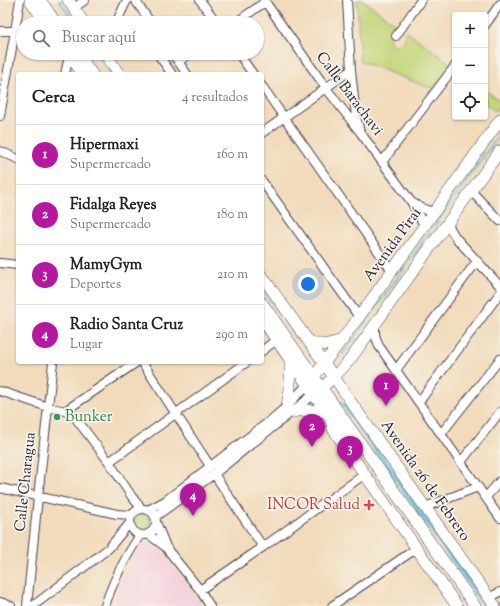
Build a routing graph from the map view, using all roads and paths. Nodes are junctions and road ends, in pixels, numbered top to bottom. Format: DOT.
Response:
graph roads {
  1 [pos="20,0"];
  2 [pos="30,0"];
  3 [pos="40,0"];
  4 [pos="48,0"];
  5 [pos="85,0"];
  6 [pos="127,0"];
  7 [pos="135,0"];
  8 [pos="200,0"];
  9 [pos="347,0"];
  10 [pos="421,0"];
  11 [pos="264,1"];
  12 [pos="71,4"];
  13 [pos="500,4"];
  14 [pos="17,16"];
  15 [pos="41,16"];
  16 [pos="51,16"];
  17 [pos="59,16"];
  18 [pos="79,16"];
  19 [pos="119,16"];
  20 [pos="146,16"];
  21 [pos="212,16"];
  22 [pos="244,16"];
  23 [pos="488,21"];
  24 [pos="16,25"];
  25 [pos="0,31"];
  26 [pos="15,31"];
  27 [pos="396,36"];
  28 [pos="69,60"];
  29 [pos="109,60"];
  30 [pos="162,60"];
  31 [pos="181,60"];
  32 [pos="243,60"];
  33 [pos="178,62"];
  34 [pos="84,63"];
  35 [pos="352,70"];
  36 [pos="452,70"];
  37 [pos="66,72"];
  38 [pos="91,72"];
  39 [pos="97,72"];
  40 [pos="118,72"];
  41 [pos="171,72"];
  42 [pos="184,72"];
  43 [pos="252,72"];
  44 [pos="326,88"];
  45 [pos="264,89"];
  46 [pos="0,116"];
  47 [pos="284,118"];
  48 [pos="500,120"];
  49 [pos="264,132"];
  50 [pos="360,132"];
  51 [pos="0,151"];
  52 [pos="499,157"];
  53 [pos="16,158"];
  54 [pos="382,162"];
  55 [pos="264,184"];
  56 [pos="472,190"];
  57 [pos="412,203"];
  58 [pos="437,209"];
  59 [pos="450,220"];
  60 [pos="500,221"];
  61 [pos="422,229"];
  62 [pos="437,237"];
  63 [pos="456,238"];
  64 [pos="477,261"];
  65 [pos="0,263"];
  66 [pos="16,265"];
  67 [pos="392,271"];
  68 [pos="264,279"];
  69 [pos="500,286"];
  70 [pos="500,293"];
  71 [pos="264,306"];
  72 [pos="359,317"];
  73 [pos="264,323"];
  74 [pos="375,324"];
  75 [pos="276,340"];
  76 [pos="342,340"];
  77 [pos="309,341"];
  78 [pos="361,344"];
  79 [pos="379,346"];
  80 [pos="264,349"];
  81 [pos="500,358"];
  82 [pos="290,361"];
  83 [pos="349,361"];
  84 [pos="325,363"];
  85 [pos="53,364"];
  86 [pos="134,364"];
  87 [pos="143,364"];
  88 [pos="244,364"];
  89 [pos="396,370"];
  90 [pos="334,377"];
  91 [pos="311,381"];
  92 [pos="0,390"];
  93 [pos="318,391"];
  94 [pos="347,397"];
  95 [pos="419,402"];
  96 [pos="48,407"];
  97 [pos="290,409"];
  98 [pos="65,411"];
  99 [pos="500,412"];
  100 [pos="176,414"];
  101 [pos="328,415"];
  102 [pos="441,434"];
  103 [pos="109,462"];
  104 [pos="461,462"];
  105 [pos="210,466"];
  106 [pos="214,474"];
  107 [pos="365,474"];
  108 [pos="500,480"];
  109 [pos="478,487"];
  110 [pos="0,488"];
  111 [pos="38,497"];
  112 [pos="132,497"];
  113 [pos="486,498"];
  114 [pos="425,507"];
  115 [pos="145,509"];
  116 [pos="131,518"];
  117 [pos="500,518"];
  118 [pos="155,520"];
  119 [pos="144,535"];
  120 [pos="263,547"];
  121 [pos="417,548"];
  122 [pos="167,549"];
  123 [pos="200,590"];
  124 [pos="500,592"];
  125 [pos="0,602"];
  126 [pos="492,602"];
  127 [pos="106,605"];
  128 [pos="11,606"];
  129 [pos="27,606"];
  130 [pos="33,606"];
  131 [pos="210,606"];
  132 [pos="332,606"];
  133 [pos="457,606"];
  134 [pos="467,606"];
  135 [pos="475,606"];
  1 -- 14 [label="street"];
  2 -- 15 [label="main road"];
  3 -- 16 [label="main road"];
  4 -- 17 [label="main road"];
  5 -- 12 [label="street"];
  6 -- 19 [label="street"];
  7 -- 20 [label="street"];
  8 -- 21 [label="street"];
  9 -- 35 [label="street"];
  10 -- 27 [label="street"];
  11 -- 22 [label="street"];
  11 -- 44 [label="street, Calle Barachavi"];
  12 -- 18 [label="main road"];
  13 -- 23 [label="street"];
  24 -- 26 [label="street"];
  25 -- 26 [label="street"];
  26 -- 46 [label="street"];
  28 -- 37 [label="street"];
  29 -- 40 [label="main road"];
  30 -- 41 [label="street"];
  31 -- 33 [label="street"];
  32 -- 43 [label="street"];
  33 -- 42 [label="street"];
  34 -- 38 [label="main road"];
  34 -- 39 [label="main road"];
  35 -- 44 [label="street"];
  35 -- 50 [label="street"];
  36 -- 54 [label="street"];
  44 -- 47 [label="street"];
  44 -- 50 [label="street, Calle Barachavi"];
  45 -- 47 [label="street"];
  47 -- 49 [label="street"];
  47 -- 67 [label="street"];
  48 -- 58 [label="main road, Avenida Piraí"];
  50 -- 54 [label="street, Calle Barachavi"];
  51 -- 53 [label="street"];
  52 -- 56 [label="main road, Avenida Piraí"];
  54 -- 57 [label="street, Calle Barachavi"];
  55 -- 72 [label="street"];
  56 -- 59 [label="main road, Avenida Piraí"];
  56 -- 60 [label="street"];
  57 -- 58 [label="street"];
  57 -- 61 [label="street, Calle Barachavi"];
  58 -- 59 [label="main road"];
  58 -- 61 [label="main road, Avenida Piraí"];
  59 -- 62 [label="main road, Avenida Piraí"];
  59 -- 63 [label="street"];
  61 -- 62 [label="main road"];
  61 -- 67 [label="main road, Avenida Piraí"];
  62 -- 63 [label="street"];
  62 -- 74 [label="main road, Avenida Piraí"];
  63 -- 64 [label="street"];
  64 -- 69 [label="street"];
  64 -- 89 [label="street"];
  65 -- 66 [label="street"];
  67 -- 72 [label="main road, Avenida Piraí"];
  68 -- 77 [label="main road, Avenida 26 de Febrero"];
  70 -- 95 [label="street"];
  71 -- 91 [label="main road, Avenida 26 de Febrero"];
  72 -- 76 [label="main road, Avenida Piraí"];
  73 -- 75 [label="main road, Avenida 26 de Febrero"];
  74 -- 78 [label="main road, Avenida Piraí"];
  74 -- 79 [label="street"];
  75 -- 80 [label="street"];
  75 -- 82 [label="main road, Avenida 26 de Febrero"];
  76 -- 77 [label="main road"];
  76 -- 84 [label="main road, Avenida Piraí"];
  77 -- 84 [label="main road, Avenida 26 de Febrero"];
  78 -- 79 [label="street"];
  78 -- 83 [label="main road, Avenida Piraí"];
  79 -- 89 [label="street"];
  81 -- 102 [label="street"];
  82 -- 91 [label="main road, Avenida 26 de Febrero"];
  82 -- 97 [label="main road"];
  83 -- 90 [label="main road, Avenida Piraí"];
  83 -- 94 [label="main road"];
  84 -- 90 [label="main road, Avenida 26 de Febrero"];
  84 -- 91 [label="main road, Avenida Piraí"];
  85 -- 96 [label="street, Calle Charagua"];
  86 -- 98 [label="street"];
  87 -- 100 [label="street"];
  88 -- 100 [label="street"];
  89 -- 95 [label="street"];
  90 -- 93 [label="main road, Avenida Piraí"];
  90 -- 94 [label="main road, Avenida 26 de Febrero"];
  91 -- 93 [label="main road, Avenida 26 de Febrero"];
  91 -- 97 [label="street"];
  92 -- 96 [label="street"];
  93 -- 97 [label="street"];
  93 -- 101 [label="main road, Avenida 26 de Febrero"];
  93 -- 135 [label="main road, Avenida 26 de Febrero"];
  94 -- 114 [label="main road, Avenida 26 de Febrero"];
  95 -- 102 [label="street"];
  96 -- 98 [label="street"];
  96 -- 111 [label="street, Calle Charagua"];
  97 -- 101 [label="main road"];
  97 -- 105 [label="street"];
  97 -- 106 [label="street"];
  98 -- 103 [label="street"];
  99 -- 104 [label="street"];
  100 -- 103 [label="street"];
  100 -- 105 [label="street"];
  101 -- 107 [label="main road, Avenida 26 de Febrero"];
  101 -- 134 [label="main road, Avenida 26 de Febrero"];
  102 -- 104 [label="street"];
  103 -- 112 [label="street"];
  104 -- 109 [label="street"];
  105 -- 115 [label="street"];
  106 -- 118 [label="street"];
  106 -- 120 [label="street"];
  107 -- 120 [label="street"];
  107 -- 121 [label="main road, Avenida 26 de Febrero"];
  108 -- 113 [label="street"];
  109 -- 113 [label="street"];
  109 -- 114 [label="street"];
  110 -- 111 [label="street"];
  111 -- 116 [label="street"];
  111 -- 129 [label="street, Calle Charagua"];
  112 -- 115 [label="street"];
  112 -- 116 [label="street"];
  113 -- 117 [label="street"];
  114 -- 126 [label="main road, Avenida 26 de Febrero"];
  115 -- 116 [label="street"];
  115 -- 118 [label="street"];
  116 -- 119 [label="street"];
  116 -- 130 [label="street"];
  118 -- 119 [label="street"];
  118 -- 122 [label="street"];
  119 -- 122 [label="street"];
  119 -- 127 [label="street"];
  120 -- 123 [label="street"];
  121 -- 132 [label="street"];
  121 -- 133 [label="main road, Avenida 26 de Febrero"];
  122 -- 123 [label="street"];
  123 -- 131 [label="street"];
  124 -- 126 [label="street"];
  125 -- 128 [label="street"];
}
